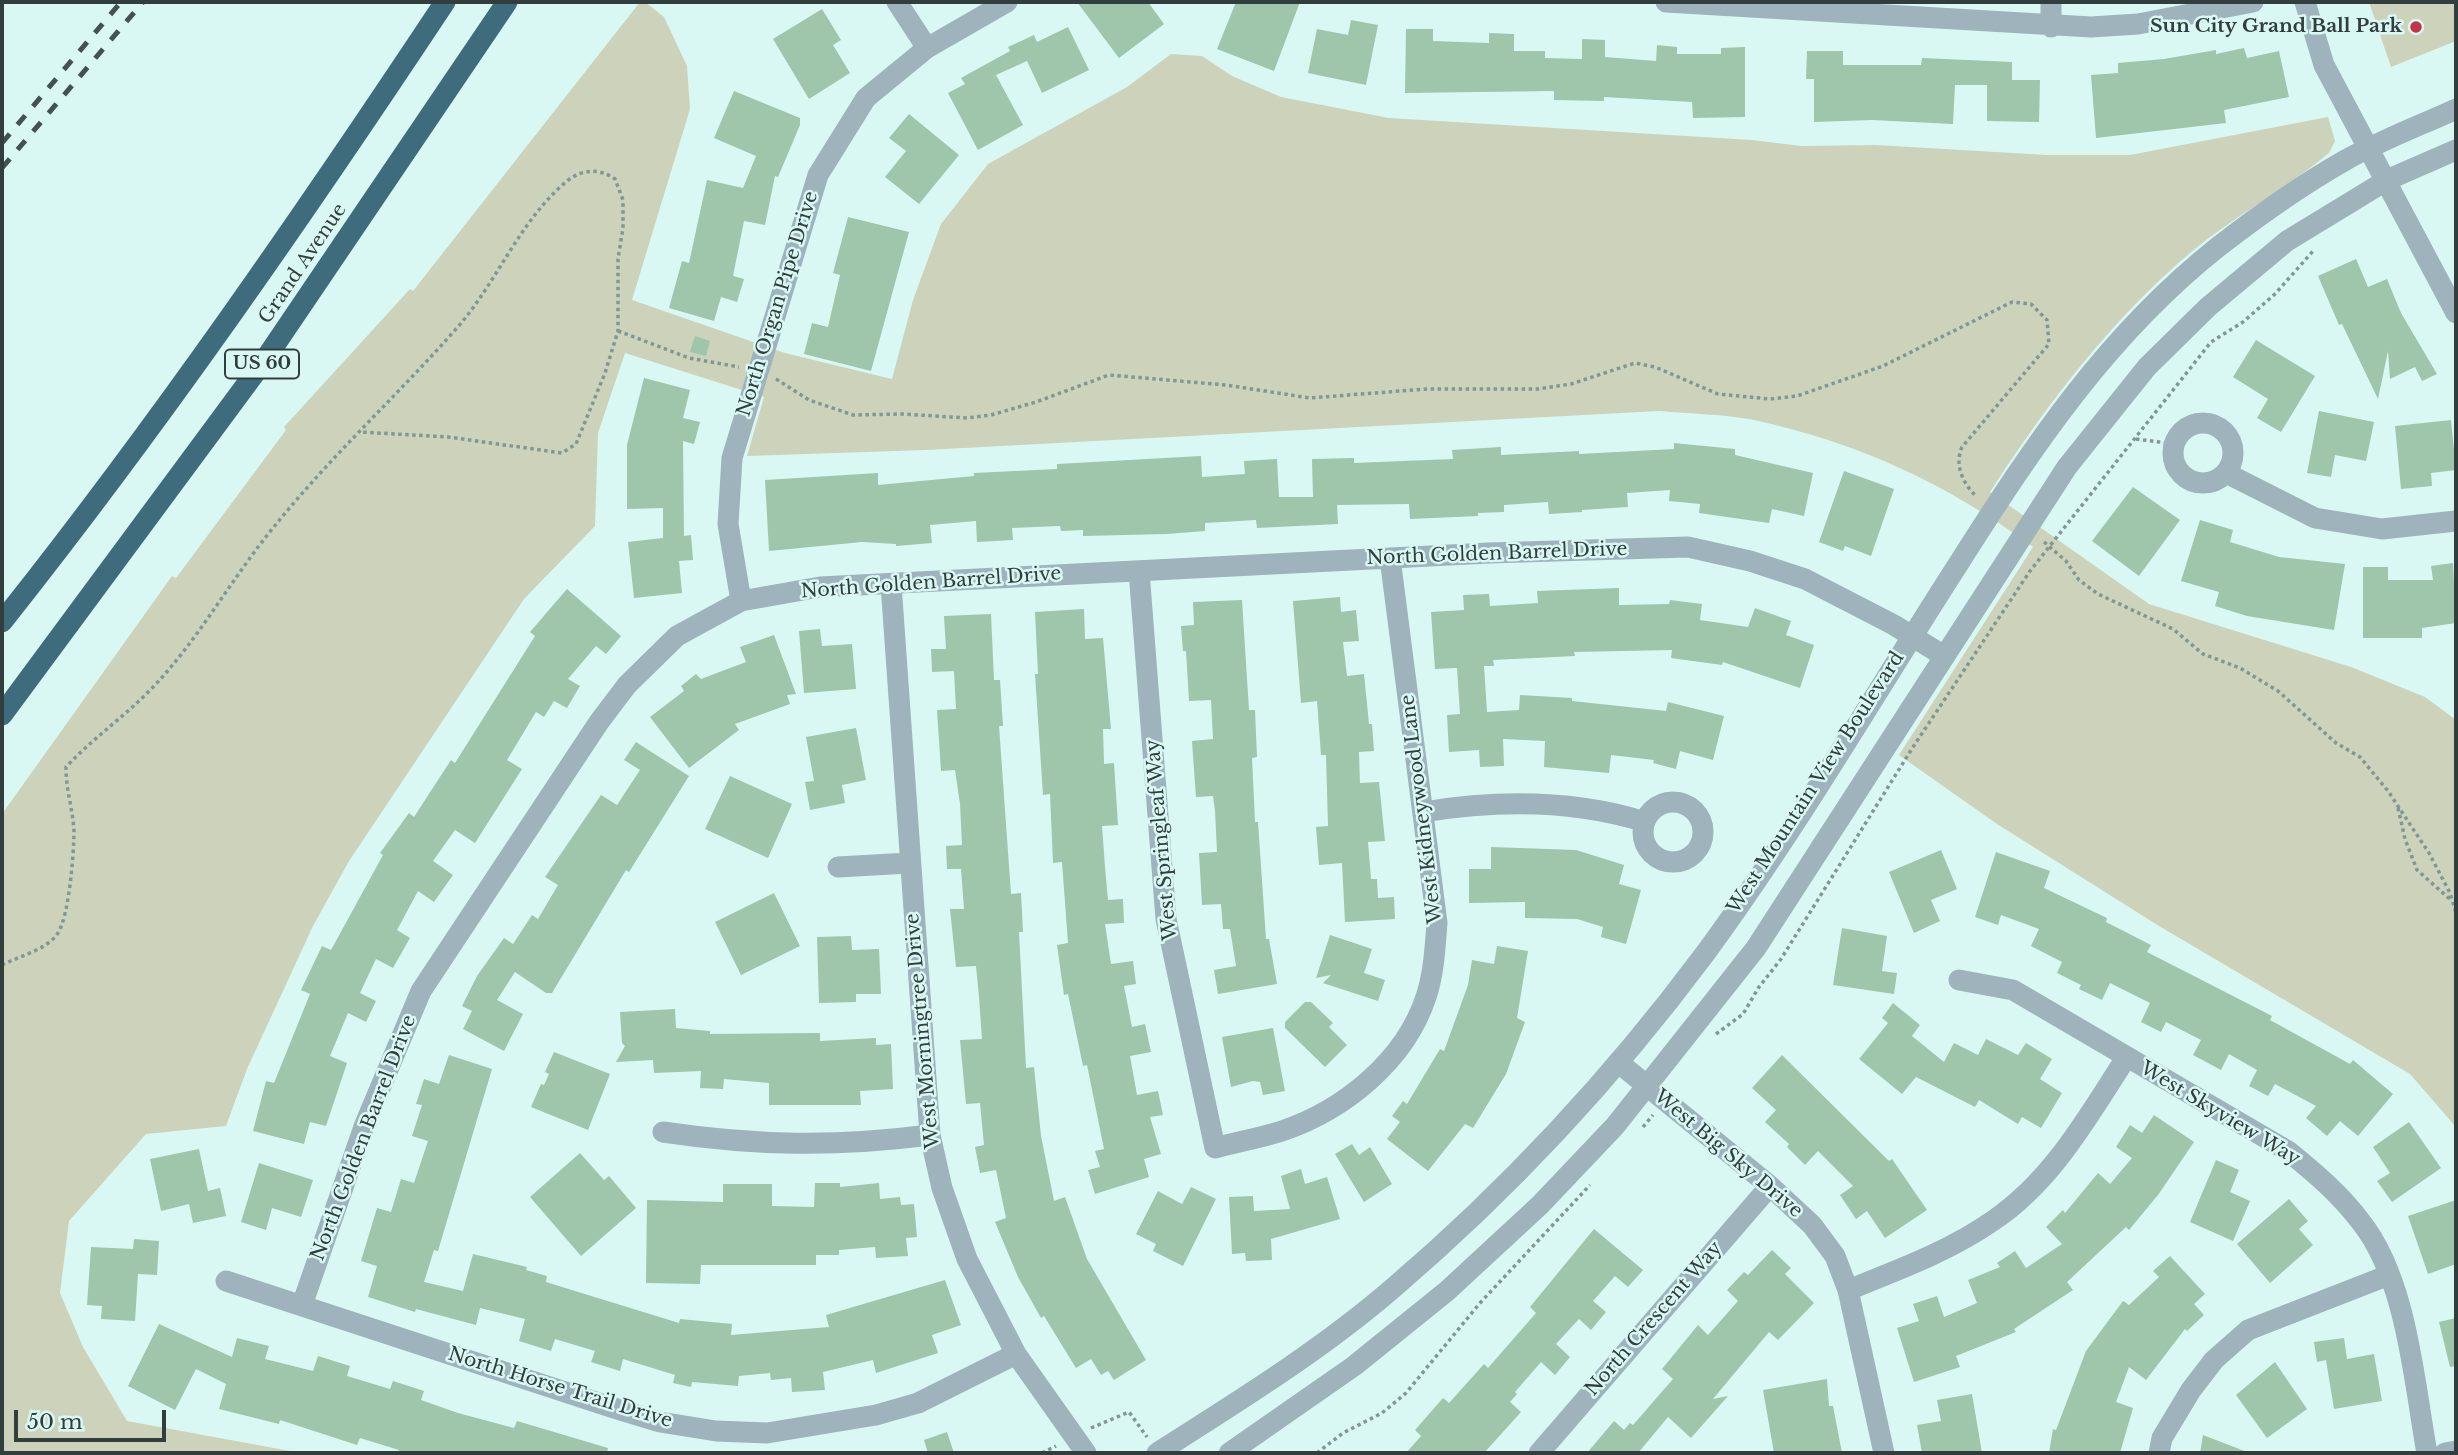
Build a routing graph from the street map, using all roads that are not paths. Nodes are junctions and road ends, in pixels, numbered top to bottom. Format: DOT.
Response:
graph roads {
  1 [pos="445,2"];
  2 [pos="507,2"];
  3 [pos="897,2"];
  4 [pos="1007,2"];
  5 [pos="1666,2"];
  6 [pos="2050,2"];
  7 [pos="2253,2"];
  8 [pos="2305,2"];
  9 [pos="1800,6"];
  10 [pos="2051,27"];
  11 [pos="927,48"];
  12 [pos="2456,109"];
  13 [pos="2456,150"];
  14 [pos="2378,165"];
  15 [pos="2456,313"];
  16 [pos="2225,473"];
  17 [pos="2456,521"];
  18 [pos="1390,558"];
  19 [pos="1139,571"];
  20 [pos="891,584"];
  21 [pos="741,601"];
  22 [pos="2,622"];
  23 [pos="1912,636"];
  24 [pos="1944,656"];
  25 [pos="2,715"];
  26 [pos="1424,812"];
  27 [pos="1645,822"];
  28 [pos="909,863"];
  29 [pos="838,867"];
  30 [pos="1959,980"];
  31 [pos="2126,1058"];
  32 [pos="1619,1063"];
  33 [pos="1647,1087"];
  34 [pos="663,1132"];
  35 [pos="930,1135"];
  36 [pos="1215,1148"];
  37 [pos="1770,1186"];
  38 [pos="2389,1275"];
  39 [pos="226,1281"];
  40 [pos="1848,1290"];
  41 [pos="302,1305"];
  42 [pos="1016,1354"];
  43 [pos="1080,1445"];
  44 [pos="2456,1451"];
  45 [pos="1158,1453"];
  46 [pos="1229,1453"];
  47 [pos="1539,1453"];
  48 [pos="1884,1453"];
  49 [pos="2158,1453"];
  50 [pos="2427,1453"];
  51 [pos="2445,1453"];
  1 -- 22 [label="highway, Grand Avenue / US 60"];
  2 -- 25 [label="highway, Grand Avenue / US 60"];
  3 -- 11 [label="street"];
  4 -- 11 [label="street, North Organ Pipe Drive"];
  5 -- 9 [label="street"];
  6 -- 10 [label="street"];
  7 -- 10 [label="street"];
  8 -- 14 [label="street"];
  9 -- 10 [label="street"];
  11 -- 21 [label="street, North Organ Pipe Drive"];
  12 -- 14 [label="street, West Mountain View Boulevard"];
  13 -- 14 [label="street, West Mountain View Boulevard"];
  14 -- 15 [label="street"];
  14 -- 23 [label="street, West Mountain View Boulevard"];
  14 -- 24 [label="street, West Mountain View Boulevard"];
  16 -- 16 [label="street"];
  16 -- 17 [label="street"];
  18 -- 19 [label="street, North Golden Barrel Drive"];
  18 -- 23 [label="street, North Golden Barrel Drive"];
  18 -- 26 [label="street, West Kidneywood Lane"];
  19 -- 20 [label="street, North Golden Barrel Drive"];
  19 -- 36 [label="street, West Springleaf Way"];
  20 -- 21 [label="street, North Golden Barrel Drive"];
  20 -- 28 [label="street, West Morningtree Drive"];
  21 -- 41 [label="street, North Golden Barrel Drive"];
  23 -- 24 [label="street, North Golden Barrel Drive"];
  23 -- 32 [label="street, West Mountain View Boulevard"];
  24 -- 33 [label="street, West Mountain View Boulevard"];
  26 -- 27 [label="street"];
  26 -- 36 [label="street, West Kidneywood Lane"];
  28 -- 29 [label="street"];
  28 -- 35 [label="street, West Morningtree Drive"];
  30 -- 31 [label="street, West Skyview Way"];
  31 -- 38 [label="street, West Skyview Way"];
  31 -- 40 [label="street"];
  32 -- 33 [label="street, West Big Sky Drive"];
  32 -- 45 [label="street, West Mountain View Boulevard"];
  33 -- 37 [label="street, West Big Sky Drive"];
  33 -- 46 [label="street, West Mountain View Boulevard"];
  34 -- 35 [label="street"];
  35 -- 42 [label="street, West Morningtree Drive"];
  37 -- 40 [label="street, West Big Sky Drive"];
  37 -- 47 [label="street, North Crescent Way"];
  38 -- 49 [label="street"];
  38 -- 50 [label="street, West Skyview Way"];
  39 -- 41 [label="street, North Horse Trail Drive"];
  40 -- 48 [label="street, West Big Sky Drive"];
  41 -- 42 [label="street, North Horse Trail Drive"];
  42 -- 43 [label="street, West Morningtree Drive"];
  44 -- 51 [label="street"];
}
